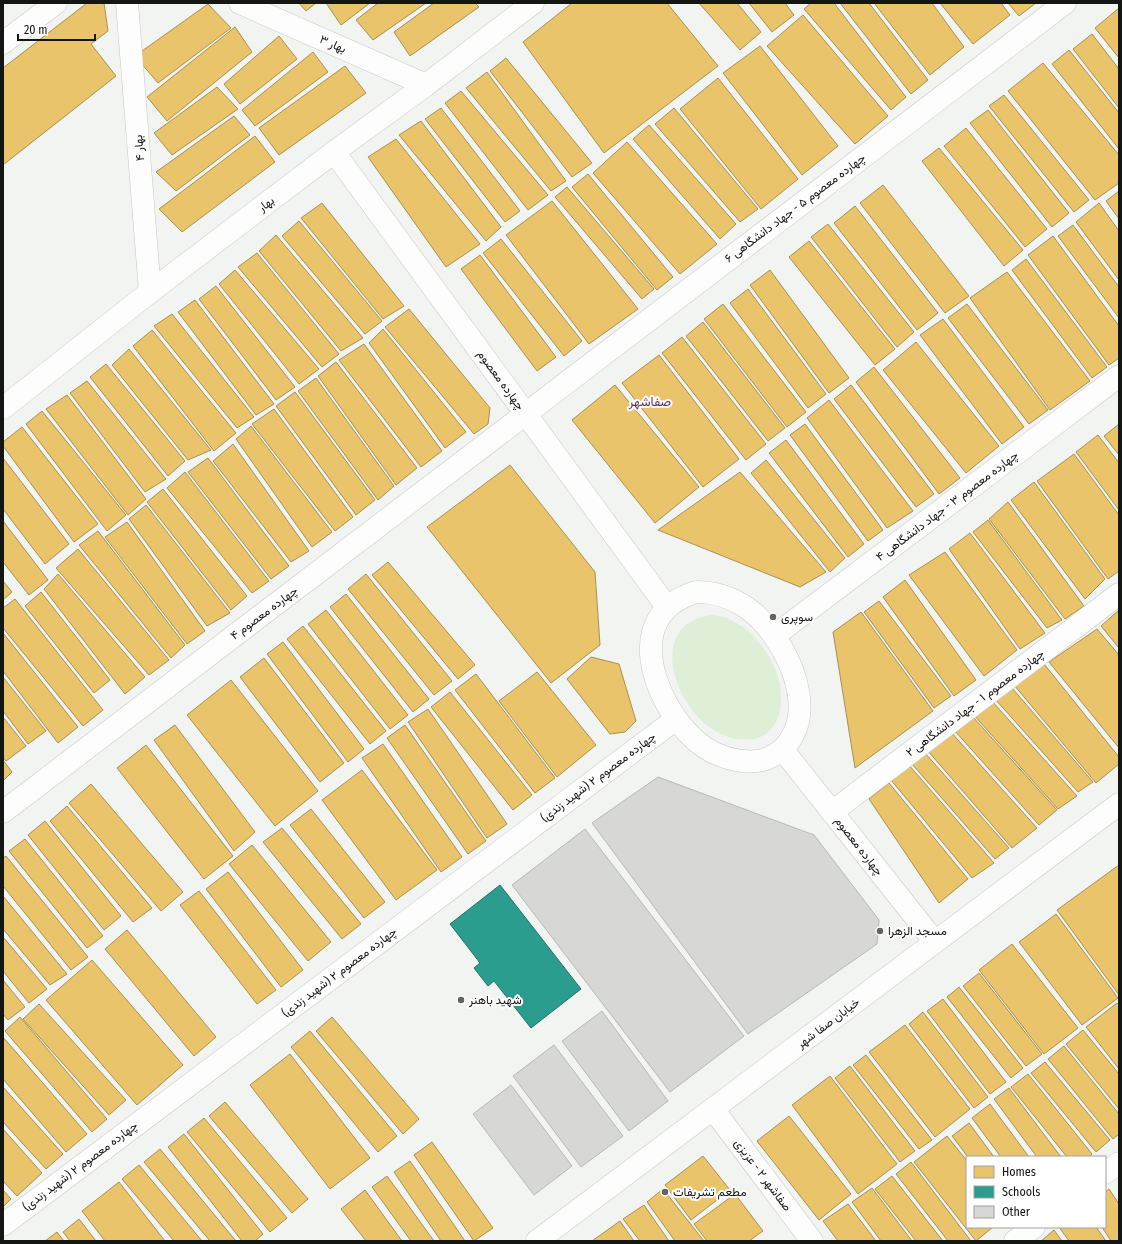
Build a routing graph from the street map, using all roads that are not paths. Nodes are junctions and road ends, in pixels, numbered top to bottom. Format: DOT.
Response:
graph roads {
  1 [pos="56,3"];
  2 [pos="127,3"];
  3 [pos="240,3"];
  4 [pos="533,3"];
  5 [pos="1065,3"];
  6 [pos="3,43"];
  7 [pos="426,85"];
  8 [pos="334,152"];
  9 [pos="150,292"];
  10 [pos="1119,376"];
  11 [pos="3,408"];
  12 [pos="526,414"];
  13 [pos="1119,594"];
  14 [pos="667,607"];
  15 [pos="774,636"];
  16 [pos="676,719"];
  17 [pos="783,750"];
  18 [pos="1119,804"];
  19 [pos="3,812"];
  20 [pos="832,812"];
  21 [pos="935,942"];
  22 [pos="713,1109"];
  23 [pos="1119,1163"];
  24 [pos="1106,1172"];
  25 [pos="3,1225"];
  26 [pos="1033,1228"];
  27 [pos="537,1241"];
  28 [pos="812,1241"];
  29 [pos="1016,1241"];
  1 -- 6 [label="street"];
  2 -- 9 [label="street, بهار ۴"];
  3 -- 7 [label="street, بهار ۳"];
  4 -- 7 [label="street, بهار"];
  5 -- 12 [label="street, چهارده معصوم ۵ - جهاد دانشگاهی ۶"];
  7 -- 8 [label="street, بهار"];
  8 -- 9 [label="street, بهار"];
  8 -- 12 [label="street, چهارده معصوم"];
  9 -- 11 [label="street, بهار"];
  10 -- 15 [label="street, چهارده معصوم ۳ - جهاد دانشگاهی ۴"];
  12 -- 14 [label="street, چهارده معصوم"];
  12 -- 19 [label="street, چهارده معصوم ۴"];
  13 -- 20 [label="street, چهارده معصوم ۱ - جهاد دانشگاهی ۲"];
  14 -- 15 [label="street"];
  14 -- 16 [label="street"];
  15 -- 17 [label="street"];
  16 -- 17 [label="street"];
  16 -- 25 [label="street, چهارده معصوم ۲ (شهید زندی)"];
  17 -- 20 [label="street, چهارده معصوم"];
  18 -- 21 [label="street, خیابان صفا شهر"];
  20 -- 21 [label="street, چهارده معصوم"];
  21 -- 22 [label="street, خیابان صفا شهر"];
  22 -- 27 [label="street, خیابان صفا شهر"];
  22 -- 28 [label="street, صفاشهر ۲ - عزیزی"];
  23 -- 24 [label="street"];
  26 -- 29 [label="street"];
}
